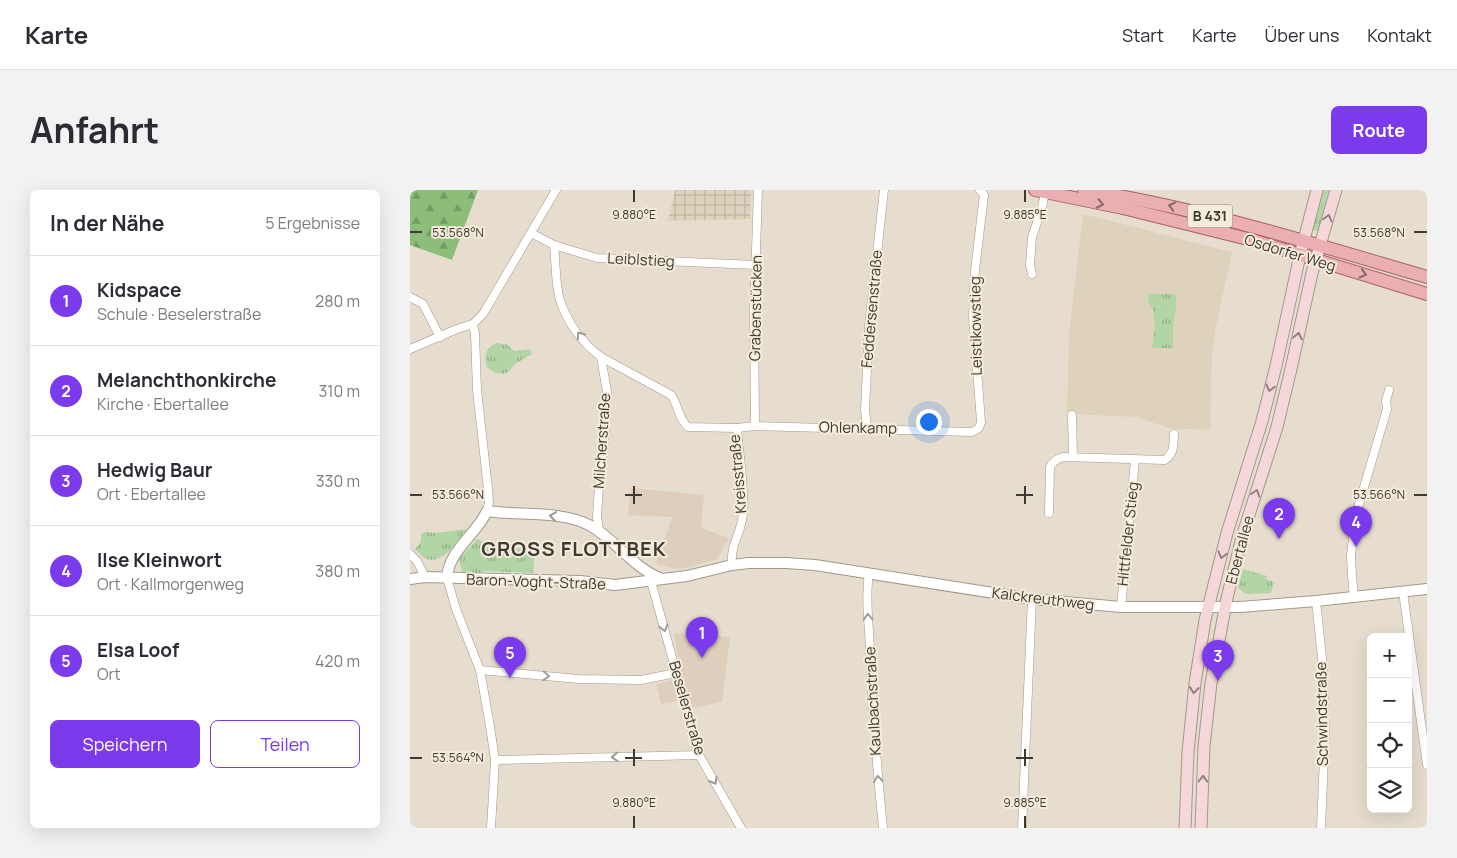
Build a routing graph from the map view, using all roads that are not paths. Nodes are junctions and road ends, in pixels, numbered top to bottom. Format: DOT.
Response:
graph roads {
  1 [pos="556,190"];
  2 [pos="758,190"];
  3 [pos="884,190"];
  4 [pos="1084,190"];
  5 [pos="1317,190"];
  6 [pos="1336,190"];
  7 [pos="1040,191"];
  8 [pos="982,192"];
  9 [pos="1113,192"];
  10 [pos="531,233"];
  11 [pos="1304,240"];
  12 [pos="554,245"];
  13 [pos="1320,245"];
  14 [pos="1300,256"];
  15 [pos="1316,260"];
  16 [pos="756,265"];
  17 [pos="1032,274"];
  18 [pos="1427,277"];
  19 [pos="1427,294"];
  20 [pos="410,297"];
  21 [pos="473,324"];
  22 [pos="440,337"];
  23 [pos="410,349"];
  24 [pos="601,356"];
  25 [pos="1389,390"];
  26 [pos="1072,415"];
  27 [pos="754,426"];
  28 [pos="737,428"];
  29 [pos="868,428"];
  30 [pos="979,428"];
  31 [pos="1174,434"];
  32 [pos="1073,457"];
  33 [pos="1135,460"];
  34 [pos="487,511"];
  35 [pos="1049,513"];
  36 [pos="599,532"];
  37 [pos="410,554"];
  38 [pos="635,564"];
  39 [pos="732,565"];
  40 [pos="869,573"];
  41 [pos="425,577"];
  42 [pos="447,578"];
  43 [pos="410,579"];
  44 [pos="663,579"];
  45 [pos="651,581"];
  46 [pos="628,583"];
  47 [pos="1427,590"];
  48 [pos="1403,592"];
  49 [pos="1354,597"];
  50 [pos="1032,599"];
  51 [pos="1316,601"];
  52 [pos="1226,607"];
  53 [pos="1121,608"];
  54 [pos="1208,608"];
  55 [pos="480,670"];
  56 [pos="676,673"];
  57 [pos="699,755"];
  58 [pos="495,760"];
  59 [pos="1427,764"];
  60 [pos="491,828"];
  61 [pos="741,828"];
  62 [pos="883,828"];
  63 [pos="1022,828"];
  64 [pos="1185,828"];
  65 [pos="1201,828"];
  66 [pos="1321,828"];
  1 -- 10 [label="street"];
  2 -- 16 [label="street, Grabenstücken"];
  3 -- 29 [label="street, Feddersenstraße"];
  4 -- 9 [label="main road, Osdorfer Weg / B 431"];
  5 -- 11 [label="main road, Ebertallee"];
  13 -- 6 [label="main road, Ebertallee, one-way"];
  7 -- 14 [label="main road, Osdorfer Weg / B 431, one-way"];
  7 -- 17 [label="street"];
  8 -- 30 [label="street, Leistikowstieg"];
  11 -- 9 [label="main road, Osdorfer Weg / B 431, one-way"];
  10 -- 12 [label="street, Leiblstieg"];
  10 -- 21 [label="street"];
  11 -- 13 [label="main road, Osdorfer Weg / B 431"];
  11 -- 14 [label="main road, Ebertallee"];
  12 -- 16 [label="street, Leiblstieg"];
  24 -- 12 [label="street, one-way"];
  13 -- 15 [label="main road, Ebertallee"];
  13 -- 18 [label="main road, Osdorfer Weg / B 431"];
  14 -- 15 [label="main road, Osdorfer Weg / B 431"];
  14 -- 54 [label="main road, Ebertallee, one-way"];
  15 -- 19 [label="main road, Osdorfer Weg / B 431, one-way"];
  52 -- 15 [label="main road, Ebertallee, one-way"];
  16 -- 27 [label="street, Grabenstücken"];
  20 -- 22 [label="street"];
  21 -- 22 [label="street"];
  21 -- 34 [label="street"];
  22 -- 23 [label="street"];
  24 -- 28 [label="street, Kreisstraße"];
  24 -- 36 [label="street, Milcherstraße"];
  25 -- 49 [label="street"];
  26 -- 32 [label="street"];
  27 -- 28 [label="street, Ohlenkamp"];
  27 -- 29 [label="street, Ohlenkamp"];
  28 -- 39 [label="street, Kreisstraße"];
  29 -- 30 [label="street, Ohlenkamp"];
  31 -- 33 [label="street"];
  32 -- 33 [label="street"];
  32 -- 35 [label="street"];
  33 -- 53 [label="street, Hittfelder Stieg"];
  36 -- 34 [label="street, one-way"];
  34 -- 42 [label="street"];
  36 -- 38 [label="street"];
  37 -- 41 [label="street"];
  38 -- 44 [label="street"];
  38 -- 46 [label="street"];
  39 -- 40 [label="street, Kalckreuthweg"];
  39 -- 44 [label="street, Kalckreuthweg"];
  40 -- 50 [label="street, Kalckreuthweg"];
  62 -- 40 [label="street, Kaulbachstraße, one-way"];
  41 -- 42 [label="street, Baron-Voght-Straße"];
  41 -- 43 [label="street, Baron-Voght-Straße"];
  42 -- 46 [label="street, Baron-Voght-Straße"];
  42 -- 55 [label="street"];
  44 -- 45 [label="street, Baron-Voght-Straße"];
  45 -- 46 [label="street, Baron-Voght-Straße"];
  45 -- 56 [label="street, Beselerstraße, one-way"];
  47 -- 48 [label="street, Kalckreuthweg"];
  48 -- 49 [label="street, Kalckreuthweg"];
  48 -- 59 [label="street"];
  49 -- 51 [label="street, Kalckreuthweg"];
  50 -- 53 [label="street, Kalckreuthweg"];
  50 -- 63 [label="street"];
  51 -- 52 [label="street, Kalckreuthweg"];
  51 -- 66 [label="street, Schwindstraße"];
  52 -- 54 [label="street, Kalckreuthweg"];
  65 -- 52 [label="main road, Ebertallee, one-way"];
  53 -- 54 [label="street, Kalckreuthweg"];
  54 -- 64 [label="main road, Ebertallee, one-way"];
  55 -- 56 [label="street, one-way"];
  55 -- 58 [label="street"];
  56 -- 57 [label="street, Beselerstraße"];
  57 -- 58 [label="street, one-way"];
  57 -- 61 [label="street, Beselerstraße, one-way"];
  58 -- 60 [label="street"];
}
